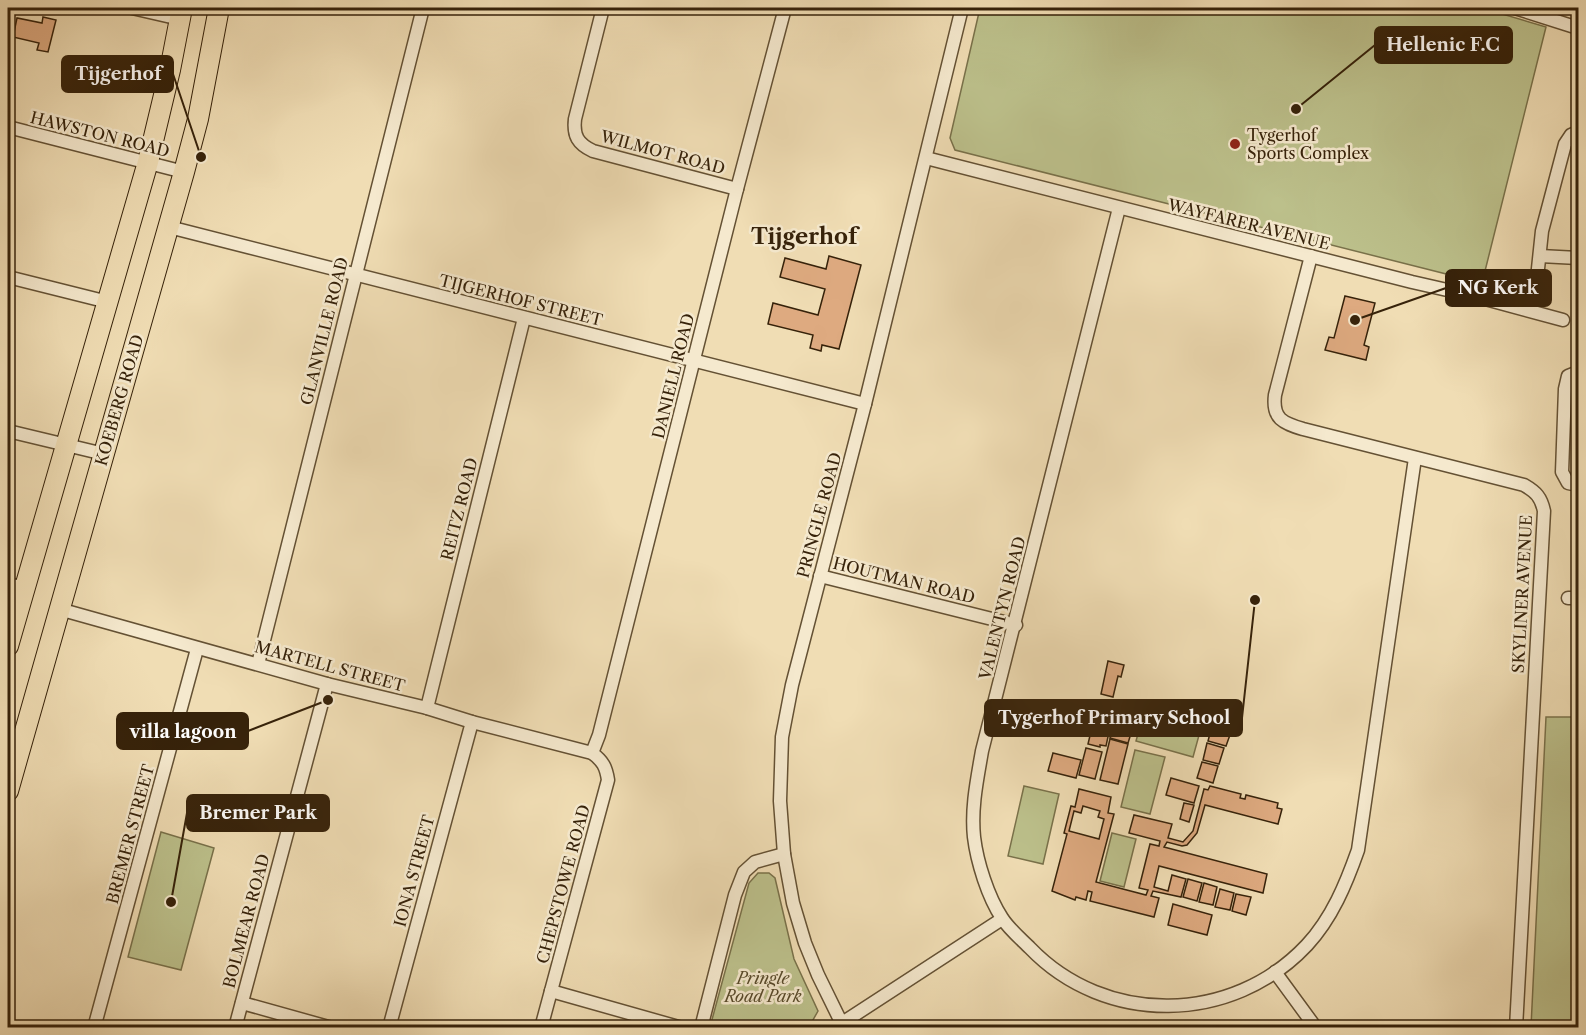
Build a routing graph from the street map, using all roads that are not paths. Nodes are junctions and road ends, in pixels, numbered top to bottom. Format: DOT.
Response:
graph roads {
  1 [pos="132,8"];
  2 [pos="219,8"];
  3 [pos="423,8"];
  4 [pos="603,8"];
  5 [pos="785,8"];
  6 [pos="962,8"];
  7 [pos="1515,8"];
  8 [pos="181,13"];
  9 [pos="1578,28"];
  10 [pos="8,128"];
  11 [pos="1578,132"];
  12 [pos="926,158"];
  13 [pos="148,162"];
  14 [pos="184,172"];
  15 [pos="737,189"];
  16 [pos="1119,208"];
  17 [pos="169,227"];
  18 [pos="1311,256"];
  19 [pos="1540,256"];
  20 [pos="1578,258"];
  21 [pos="355,274"];
  22 [pos="8,277"];
  23 [pos="108,302"];
  24 [pos="1526,309"];
  25 [pos="524,318"];
  26 [pos="1563,320"];
  27 [pos="694,361"];
  28 [pos="1578,372"];
  29 [pos="865,404"];
  30 [pos="8,431"];
  31 [pos="67,445"];
  32 [pos="104,454"];
  33 [pos="1415,458"];
  34 [pos="1578,485"];
  35 [pos="820,576"];
  36 [pos="16,586"];
  37 [pos="59,609"];
  38 [pos="1016,625"];
  39 [pos="8,646"];
  40 [pos="197,649"];
  41 [pos="258,664"];
  42 [pos="327,684"];
  43 [pos="427,708"];
  44 [pos="472,722"];
  45 [pos="15,735"];
  46 [pos="592,753"];
  47 [pos="8,790"];
  48 [pos="784,854"];
  49 [pos="1002,919"];
  50 [pos="1275,972"];
  51 [pos="551,991"];
  52 [pos="242,1003"];
  53 [pos="840,1026"];
  54 [pos="94,1028"];
  55 [pos="235,1028"];
  56 [pos="332,1028"];
  57 [pos="389,1028"];
  58 [pos="541,1028"];
  59 [pos="682,1028"];
  60 [pos="701,1028"];
  61 [pos="1316,1028"];
  62 [pos="1516,1028"];
  1 -- 8 [label="street"];
  2 -- 14 [label="main road, KOEBERG ROAD"];
  3 -- 21 [label="street, GLANVILLE ROAD"];
  4 -- 15 [label="street, WILMOT ROAD"];
  5 -- 15 [label="street, DANIELL ROAD"];
  6 -- 12 [label="street, PRINGLE ROAD"];
  7 -- 9 [label="street"];
  8 -- 13 [label="main road"];
  10 -- 13 [label="street, HAWSTON ROAD"];
  11 -- 19 [label="street"];
  12 -- 16 [label="street, WAYFARER AVENUE"];
  12 -- 29 [label="street, PRINGLE ROAD"];
  13 -- 14 [label="street, HAWSTON ROAD"];
  13 -- 23 [label="main road"];
  14 -- 17 [label="main road, KOEBERG ROAD"];
  15 -- 27 [label="street, DANIELL ROAD"];
  16 -- 18 [label="street, WAYFARER AVENUE"];
  16 -- 38 [label="street, VALENTYN ROAD"];
  17 -- 21 [label="street, TIJGERHOF STREET"];
  17 -- 32 [label="main road, KOEBERG ROAD"];
  18 -- 24 [label="street, WAYFARER AVENUE"];
  18 -- 33 [label="street, SKYLINER AVENUE"];
  19 -- 20 [label="street"];
  19 -- 24 [label="street"];
  21 -- 25 [label="street, TIJGERHOF STREET"];
  21 -- 41 [label="street, GLANVILLE ROAD"];
  22 -- 23 [label="street"];
  23 -- 31 [label="main road"];
  24 -- 26 [label="street, WAYFARER AVENUE"];
  25 -- 27 [label="street, TIJGERHOF STREET"];
  25 -- 43 [label="street, REITZ ROAD"];
  27 -- 29 [label="street, TIJGERHOF STREET"];
  27 -- 46 [label="street, DANIELL ROAD"];
  28 -- 34 [label="street"];
  29 -- 35 [label="street, PRINGLE ROAD"];
  30 -- 31 [label="street"];
  31 -- 32 [label="street"];
  31 -- 36 [label="main road"];
  32 -- 37 [label="main road, KOEBERG ROAD"];
  33 -- 50 [label="street, VALENTYN ROAD"];
  33 -- 62 [label="street, SKYLINER AVENUE"];
  35 -- 38 [label="street, HOUTMAN ROAD"];
  35 -- 48 [label="street, PRINGLE ROAD"];
  36 -- 39 [label="main road"];
  37 -- 40 [label="street, MARTELL STREET"];
  37 -- 45 [label="main road, KOEBERG ROAD"];
  38 -- 49 [label="street, VALENTYN ROAD"];
  40 -- 41 [label="street, MARTELL STREET"];
  40 -- 54 [label="street, BREMER STREET"];
  41 -- 42 [label="street, MARTELL STREET"];
  42 -- 43 [label="street, MARTELL STREET"];
  42 -- 52 [label="street, BOLMEAR ROAD"];
  43 -- 44 [label="street, MARTELL STREET"];
  44 -- 46 [label="street, MARTELL STREET"];
  44 -- 57 [label="street, IONA STREET"];
  45 -- 47 [label="main road, KOEBERG ROAD"];
  46 -- 51 [label="street, CHEPSTOWE ROAD"];
  48 -- 53 [label="street, PRINGLE ROAD"];
  48 -- 60 [label="street"];
  49 -- 50 [label="street, VALENTYN ROAD"];
  49 -- 53 [label="street"];
  50 -- 61 [label="street"];
  51 -- 58 [label="street, CHEPSTOWE ROAD"];
  51 -- 59 [label="street"];
  52 -- 55 [label="street, BOLMEAR ROAD"];
  52 -- 56 [label="street"];
}
